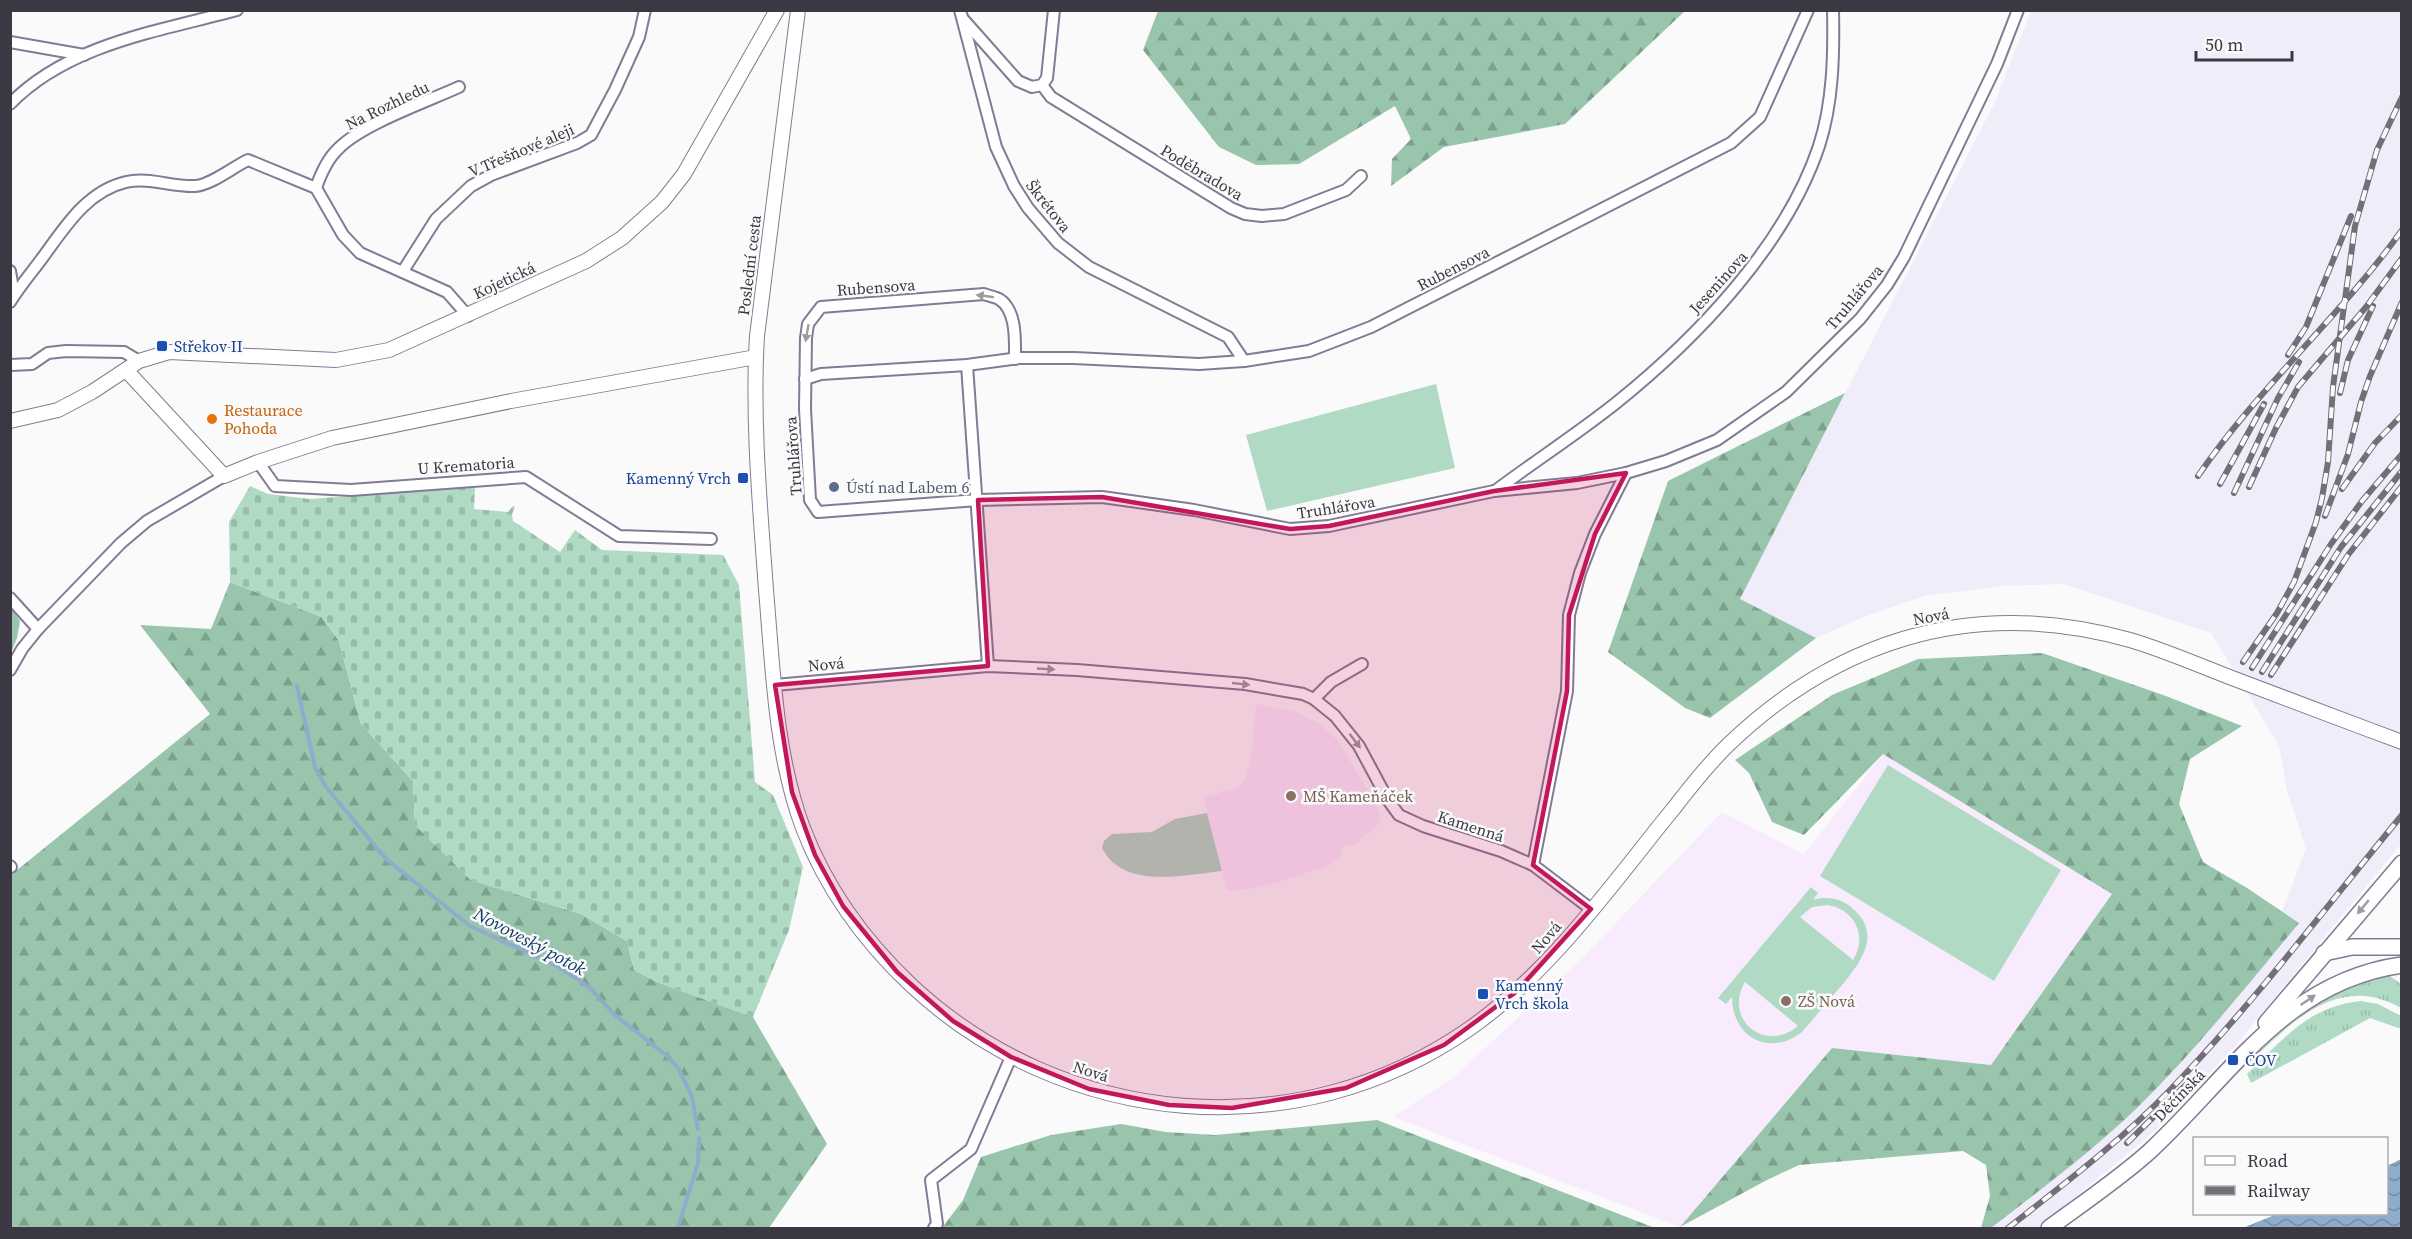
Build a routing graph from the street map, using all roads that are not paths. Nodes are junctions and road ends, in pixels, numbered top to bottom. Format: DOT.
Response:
graph roads {
  1 [pos="237,10"];
  2 [pos="645,10"];
  3 [pos="777,10"];
  4 [pos="798,10"];
  5 [pos="1054,10"];
  6 [pos="1808,10"];
  7 [pos="1833,10"];
  8 [pos="2018,10"];
  9 [pos="960,14"];
  10 [pos="10,42"];
  11 [pos="84,55"];
  12 [pos="1042,86"];
  13 [pos="459,87"];
  14 [pos="10,104"];
  15 [pos="1361,176"];
  16 [pos="316,188"];
  17 [pos="10,271"];
  18 [pos="403,271"];
  19 [pos="12,299"];
  20 [pos="468,316"];
  21 [pos="756,357"];
  22 [pos="1015,359"];
  23 [pos="139,361"];
  24 [pos="1244,361"];
  25 [pos="10,365"];
  26 [pos="967,365"];
  27 [pos="126,369"];
  28 [pos="805,379"];
  29 [pos="10,421"];
  30 [pos="258,462"];
  31 [pos="1626,473"];
  32 [pos="224,476"];
  33 [pos="1494,491"];
  34 [pos="978,500"];
  35 [pos="761,526"];
  36 [pos="711,539"];
  37 [pos="10,598"];
  38 [pos="38,629"];
  39 [pos="1362,664"];
  40 [pos="988,666"];
  41 [pos="10,670"];
  42 [pos="775,685"];
  43 [pos="1314,699"];
  44 [pos="2402,742"];
  45 [pos="2402,863"];
  46 [pos="1533,865"];
  47 [pos="1591,909"];
  48 [pos="2402,947"];
  49 [pos="2324,953"];
  50 [pos="2402,965"];
  51 [pos="2247,1050"];
  52 [pos="1011,1057"];
  53 [pos="934,1228"];
  54 [pos="2049,1228"];
  1 -- 11 [label="street"];
  2 -- 18 [label="street, V Třešňové aleji"];
  3 -- 20 [label="street, Kojetická"];
  4 -- 21 [label="street, Poslední cesta"];
  5 -- 12 [label="street"];
  6 -- 24 [label="street, Rubensova"];
  7 -- 33 [label="street, Jeseninova"];
  8 -- 31 [label="street, Truhlářova"];
  9 -- 12 [label="street"];
  9 -- 24 [label="street, Škrétova"];
  10 -- 11 [label="street"];
  11 -- 14 [label="street"];
  12 -- 15 [label="street, Poděbradova"];
  13 -- 16 [label="street, Na Rozhledu"];
  16 -- 18 [label="street"];
  16 -- 19 [label="street"];
  17 -- 19 [label="street"];
  18 -- 20 [label="street"];
  20 -- 23 [label="street, Kojetická"];
  21 -- 30 [label="street"];
  21 -- 35 [label="street, Poslední cesta"];
  22 -- 24 [label="street, Rubensova"];
  22 -- 26 [label="street, Rubensova"];
  22 -- 28 [label="street, Rubensova, one-way"];
  23 -- 25 [label="street"];
  23 -- 27 [label="street, Kojetická"];
  26 -- 28 [label="street, Rubensova"];
  26 -- 34 [label="street"];
  27 -- 29 [label="street, Kojetická"];
  27 -- 32 [label="street"];
  28 -- 34 [label="street, Truhlářova"];
  30 -- 32 [label="street"];
  30 -- 36 [label="street, U Krematoria"];
  31 -- 33 [label="street, Truhlářova"];
  31 -- 46 [label="street"];
  32 -- 38 [label="street"];
  33 -- 34 [label="street, Truhlářova"];
  34 -- 40 [label="street"];
  35 -- 42 [label="street, Nová"];
  37 -- 38 [label="street"];
  38 -- 41 [label="street"];
  39 -- 43 [label="street"];
  40 -- 42 [label="street, Nová"];
  40 -- 43 [label="street, Kamenná, one-way"];
  42 -- 52 [label="street, Nová"];
  43 -- 46 [label="street, Kamenná, one-way"];
  44 -- 47 [label="street, Nová"];
  45 -- 49 [label="main road, one-way"];
  46 -- 47 [label="street, Kamenná"];
  47 -- 52 [label="street, Nová"];
  48 -- 49 [label="main road"];
  49 -- 51 [label="main road"];
  51 -- 50 [label="main road, Děčínská, one-way"];
  51 -- 54 [label="main road, Děčínská"];
  52 -- 53 [label="street"];
}
